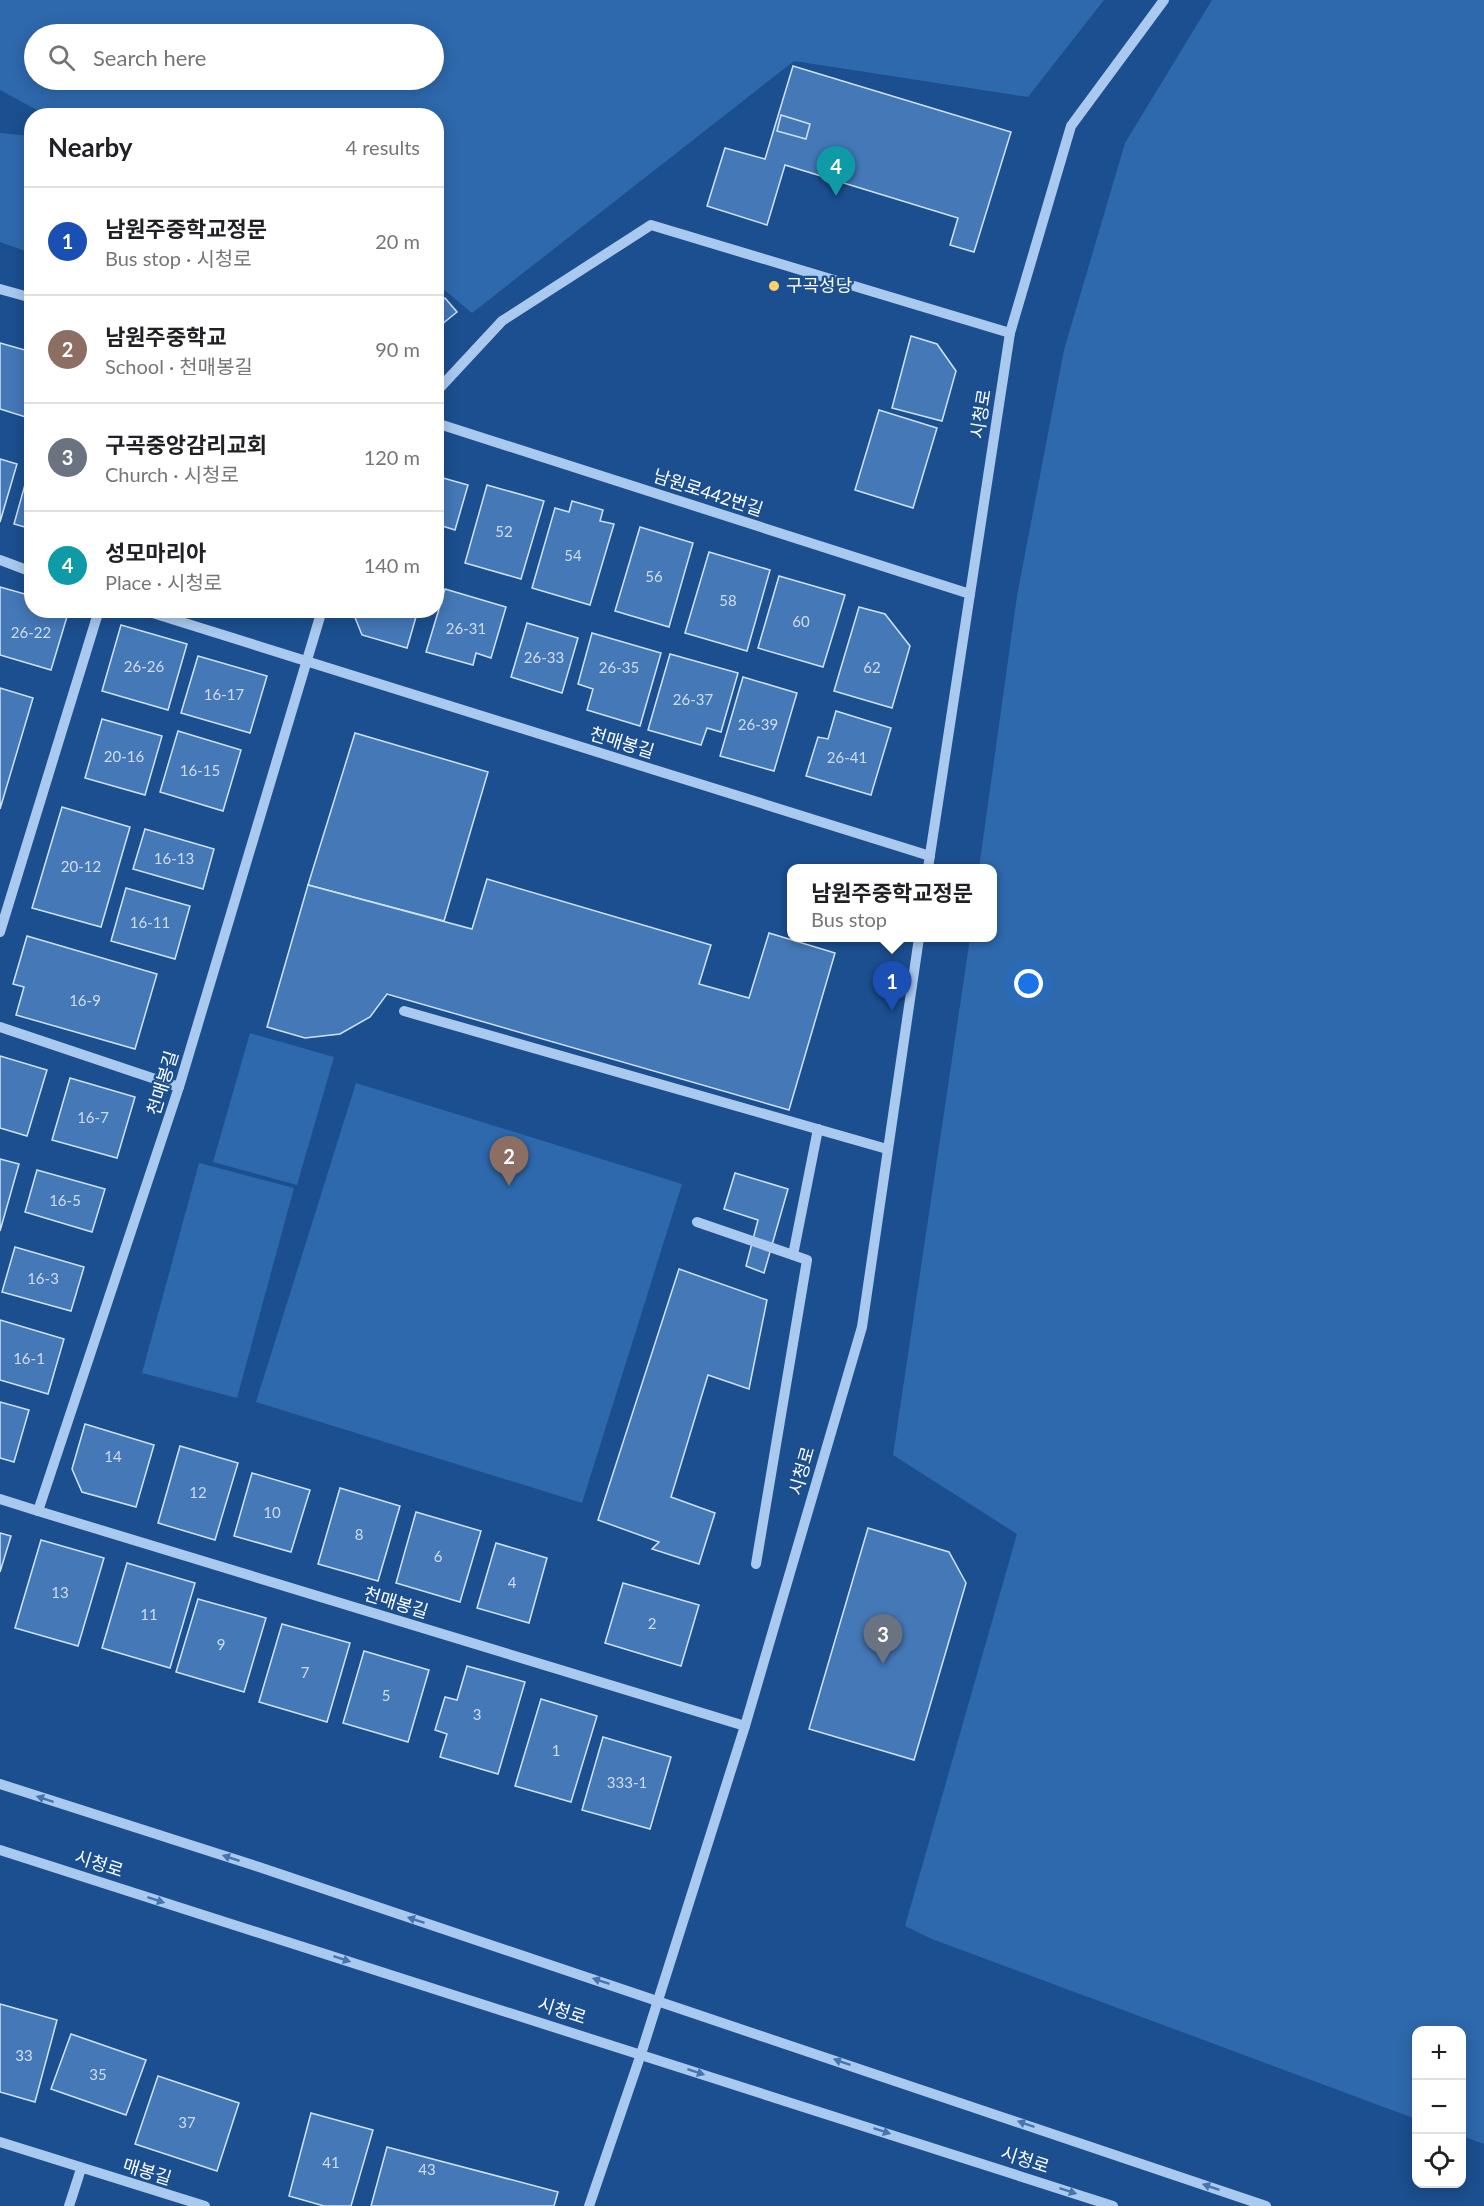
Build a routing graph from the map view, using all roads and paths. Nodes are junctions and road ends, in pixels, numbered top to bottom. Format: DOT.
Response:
graph roads {
  1 [pos="1164,0"];
  2 [pos="0,289"];
  3 [pos="24,296"];
  4 [pos="1010,333"];
  5 [pos="444,383"];
  6 [pos="444,426"];
  7 [pos="0,560"];
  8 [pos="24,569"];
  9 [pos="970,594"];
  10 [pos="97,618"];
  11 [pos="169,618"];
  12 [pos="319,618"];
  13 [pos="306,660"];
  14 [pos="930,856"];
  15 [pos="929,864"];
  16 [pos="0,932"];
  17 [pos="918,942"];
  18 [pos="404,1011"];
  19 [pos="0,1027"];
  20 [pos="179,1087"];
  21 [pos="818,1129"];
  22 [pos="887,1149"];
  23 [pos="697,1222"];
  24 [pos="793,1255"];
  25 [pos="0,1499"];
  26 [pos="38,1511"];
  27 [pos="756,1564"];
  28 [pos="745,1726"];
  29 [pos="0,1784"];
  30 [pos="0,1850"];
  31 [pos="657,2000"];
  32 [pos="641,2054"];
  33 [pos="0,2142"];
  34 [pos="81,2169"];
  35 [pos="69,2206"];
  36 [pos="205,2206"];
  37 [pos="589,2206"];
  38 [pos="1113,2206"];
  39 [pos="1266,2206"];
  1 -- 4 [label="street, 시청로"];
  2 -- 3 [label="street"];
  4 -- 5 [label="street"];
  4 -- 9 [label="street, 시청로"];
  6 -- 9 [label="street, 남원로442번길"];
  7 -- 8 [label="street"];
  9 -- 14 [label="street, 시청로"];
  10 -- 16 [label="street"];
  11 -- 13 [label="street, 천매봉길"];
  12 -- 13 [label="street, 천매봉길"];
  13 -- 14 [label="street, 천매봉길"];
  13 -- 20 [label="street, 천매봉길"];
  14 -- 15 [label="street, 시청로"];
  17 -- 22 [label="street, 시청로"];
  18 -- 21 [label="street"];
  19 -- 20 [label="street"];
  20 -- 26 [label="street, 천매봉길"];
  21 -- 22 [label="street"];
  21 -- 24 [label="street"];
  22 -- 28 [label="street, 시청로"];
  23 -- 24 [label="street"];
  24 -- 27 [label="street"];
  25 -- 26 [label="street, 천매봉길"];
  26 -- 28 [label="street, 천매봉길"];
  28 -- 31 [label="street, 시청로"];
  31 -- 29 [label="street, 시청로, one-way"];
  30 -- 32 [label="street, 시청로, one-way"];
  31 -- 32 [label="street"];
  39 -- 31 [label="street, 시청로, one-way"];
  32 -- 37 [label="street"];
  32 -- 38 [label="street, 시청로, one-way"];
  33 -- 34 [label="street, 매봉길"];
  34 -- 35 [label="street"];
  34 -- 36 [label="street, 매봉길"];
}
